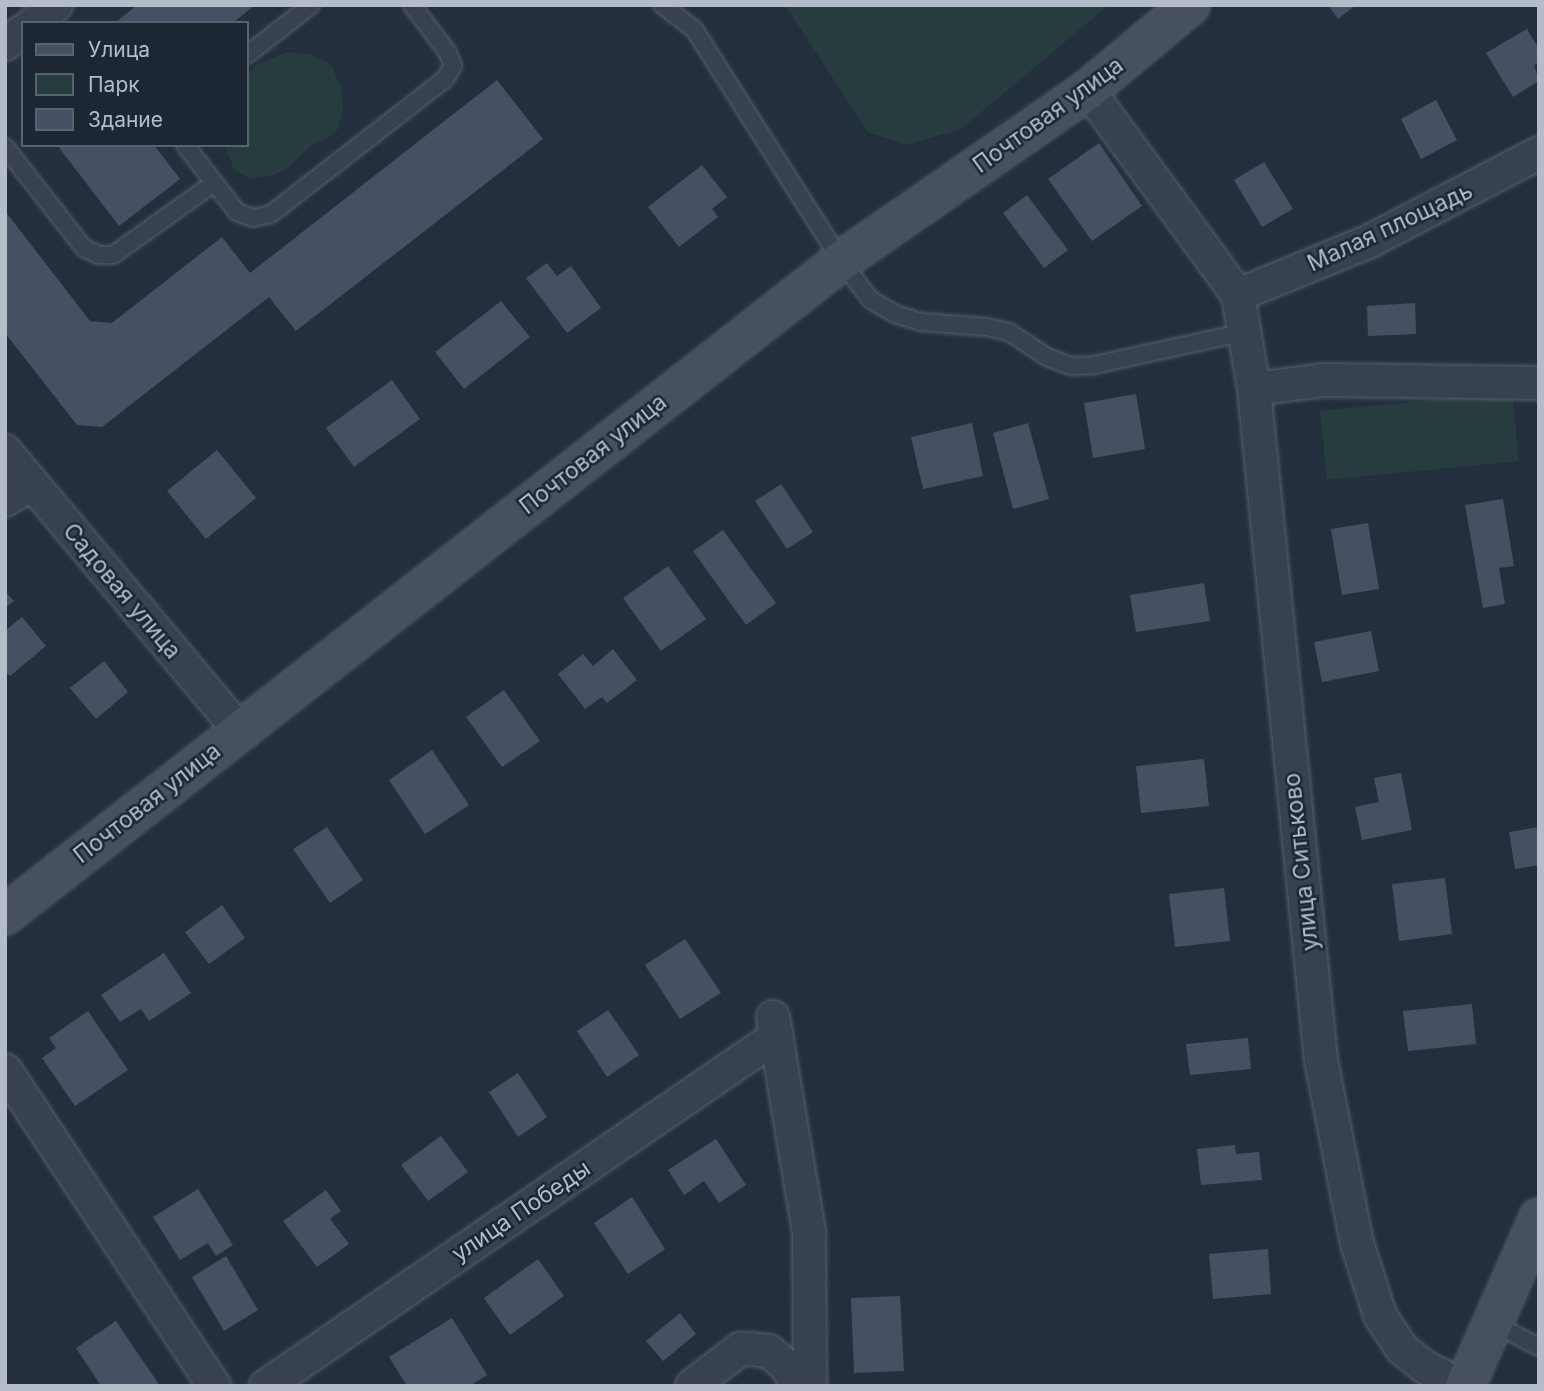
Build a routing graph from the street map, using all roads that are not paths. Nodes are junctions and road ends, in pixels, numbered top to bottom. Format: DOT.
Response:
graph roads {
  1 [pos="56,5"];
  2 [pos="311,5"];
  3 [pos="412,5"];
  4 [pos="662,5"];
  5 [pos="1190,5"];
  6 [pos="36,21"];
  7 [pos="21,32"];
  8 [pos="5,44"];
  9 [pos="248,54"];
  10 [pos="1088,90"];
  11 [pos="5,147"];
  12 [pos="187,147"];
  13 [pos="1539,153"];
  14 [pos="214,183"];
  15 [pos="841,261"];
  16 [pos="1238,295"];
  17 [pos="1244,331"];
  18 [pos="1539,383"];
  19 [pos="1254,389"];
  20 [pos="5,451"];
  21 [pos="32,484"];
  22 [pos="5,500"];
  23 [pos="239,730"];
  24 [pos="5,915"];
  25 [pos="5,1070"];
  26 [pos="1537,1228"];
  27 [pos="1493,1323"];
  28 [pos="1539,1347"];
  29 [pos="214,1386"];
  30 [pos="266,1386"];
  31 [pos="692,1386"];
  32 [pos="798,1386"];
  33 [pos="810,1386"];
  34 [pos="1462,1386"];
  1 -- 6 [label="street"];
  2 -- 9 [label="lane"];
  3 -- 14 [label="lane"];
  4 -- 15 [label="lane"];
  5 -- 10 [label="street, Почтовая улица"];
  7 -- 8 [label="street"];
  10 -- 15 [label="street, Почтовая улица"];
  10 -- 16 [label="street"];
  11 -- 14 [label="lane"];
  12 -- 14 [label="lane"];
  13 -- 16 [label="street, Малая площадь"];
  15 -- 17 [label="lane"];
  15 -- 23 [label="street, Почтовая улица"];
  16 -- 17 [label="street, улица Ситьково"];
  17 -- 19 [label="street, улица Ситьково"];
  18 -- 19 [label="street"];
  19 -- 34 [label="street, улица Ситьково"];
  20 -- 21 [label="street, Садовая улица"];
  21 -- 22 [label="street"];
  21 -- 23 [label="street, Садовая улица"];
  23 -- 24 [label="street, Почтовая улица"];
  25 -- 29 [label="street"];
  26 -- 27 [label="street"];
  27 -- 28 [label="lane"];
  27 -- 34 [label="street"];
  30 -- 33 [label="street, улица Победы"];
  31 -- 32 [label="street"];
}
